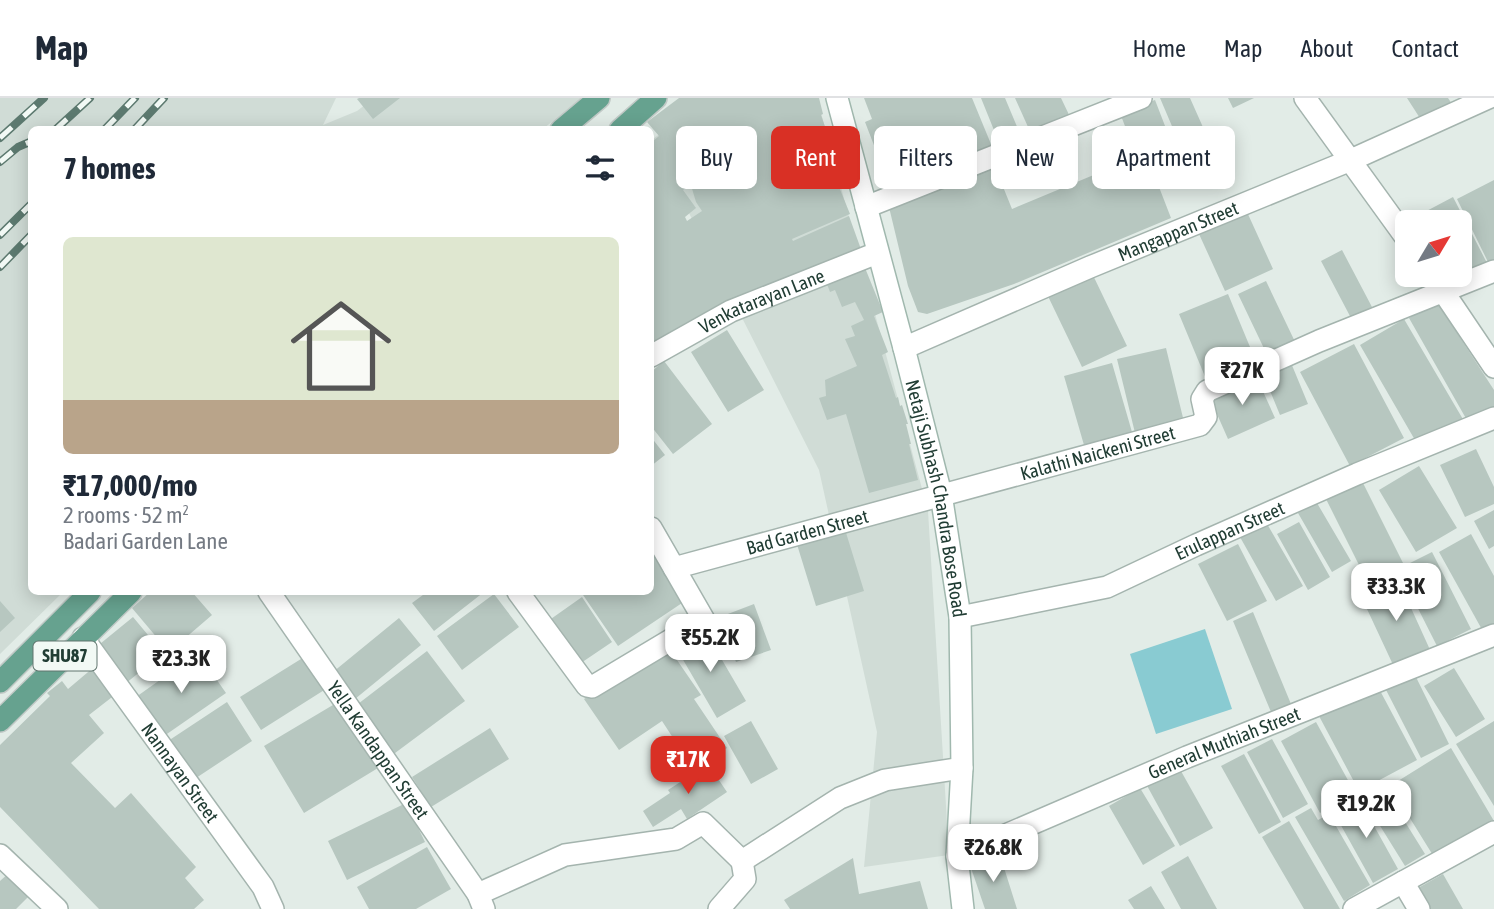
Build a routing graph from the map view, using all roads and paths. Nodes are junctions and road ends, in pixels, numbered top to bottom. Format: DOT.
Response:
graph roads {
  1 [pos="599,98"];
  2 [pos="656,98"];
  3 [pos="837,98"];
  4 [pos="1141,98"];
  5 [pos="1305,98"];
  6 [pos="1488,98"];
  7 [pos="566,126"];
  8 [pos="624,126"];
  9 [pos="1351,160"];
  10 [pos="866,207"];
  11 [pos="1395,222"];
  12 [pos="877,253"];
  13 [pos="1494,271"];
  14 [pos="1472,276"];
  15 [pos="1432,287"];
  16 [pos="1440,287"];
  17 [pos="904,348"];
  18 [pos="654,354"];
  19 [pos="1494,367"];
  20 [pos="1494,418"];
  21 [pos="941,494"];
  22 [pos="654,533"];
  23 [pos="674,568"];
  24 [pos="87,595"];
  25 [pos="128,595"];
  26 [pos="271,595"];
  27 [pos="520,595"];
  28 [pos="960,617"];
  29 [pos="1494,635"];
  30 [pos="83,638"];
  31 [pos="0,682"];
  32 [pos="0,721"];
  33 [pos="961,768"];
  34 [pos="1494,832"];
  35 [pos="0,855"];
  36 [pos="957,856"];
  37 [pos="743,861"];
  38 [pos="1403,882"];
  39 [pos="481,901"];
  40 [pos="57,909"];
  41 [pos="273,909"];
  42 [pos="719,909"];
  43 [pos="963,909"];
  44 [pos="1354,909"];
  45 [pos="1419,909"];
  1 -- 7 [label="main road"];
  2 -- 8 [label="main road"];
  3 -- 10 [label="street, Netaji Subhash Chandra Bose Road"];
  4 -- 10 [label="street"];
  5 -- 9 [label="street"];
  6 -- 9 [label="street, Mangappan Street"];
  9 -- 11 [label="street"];
  9 -- 17 [label="street, Mangappan Street"];
  10 -- 12 [label="street, Netaji Subhash Chandra Bose Road"];
  12 -- 17 [label="street, Netaji Subhash Chandra Bose Road"];
  12 -- 18 [label="street, Venkatarayan Lane"];
  13 -- 14 [label="street, Kalathi Naickeni Street"];
  15 -- 21 [label="street, Kalathi Naickeni Street"];
  16 -- 19 [label="street"];
  17 -- 21 [label="street, Netaji Subhash Chandra Bose Road"];
  20 -- 28 [label="street, Erulappan Street"];
  21 -- 23 [label="street, Bad Garden Street"];
  21 -- 28 [label="street, Netaji Subhash Chandra Bose Road"];
  22 -- 23 [label="street"];
  23 -- 27 [label="street"];
  24 -- 31 [label="main road, SHU87"];
  25 -- 30 [label="main road, SHU87"];
  26 -- 39 [label="street, Yella Kandappan Street"];
  28 -- 33 [label="street, Netaji Subhash Chandra Bose Road"];
  29 -- 36 [label="street, General Muthiah Street"];
  30 -- 32 [label="main road, SHU87"];
  30 -- 41 [label="street, Nannayan Street"];
  33 -- 36 [label="street, Netaji Subhash Chandra Bose Road"];
  33 -- 37 [label="street"];
  34 -- 38 [label="street"];
  35 -- 40 [label="street"];
  36 -- 43 [label="street, Netaji Subhash Chandra Bose Road"];
  37 -- 39 [label="street"];
  37 -- 42 [label="street"];
  38 -- 44 [label="street"];
  38 -- 45 [label="street"];
}
